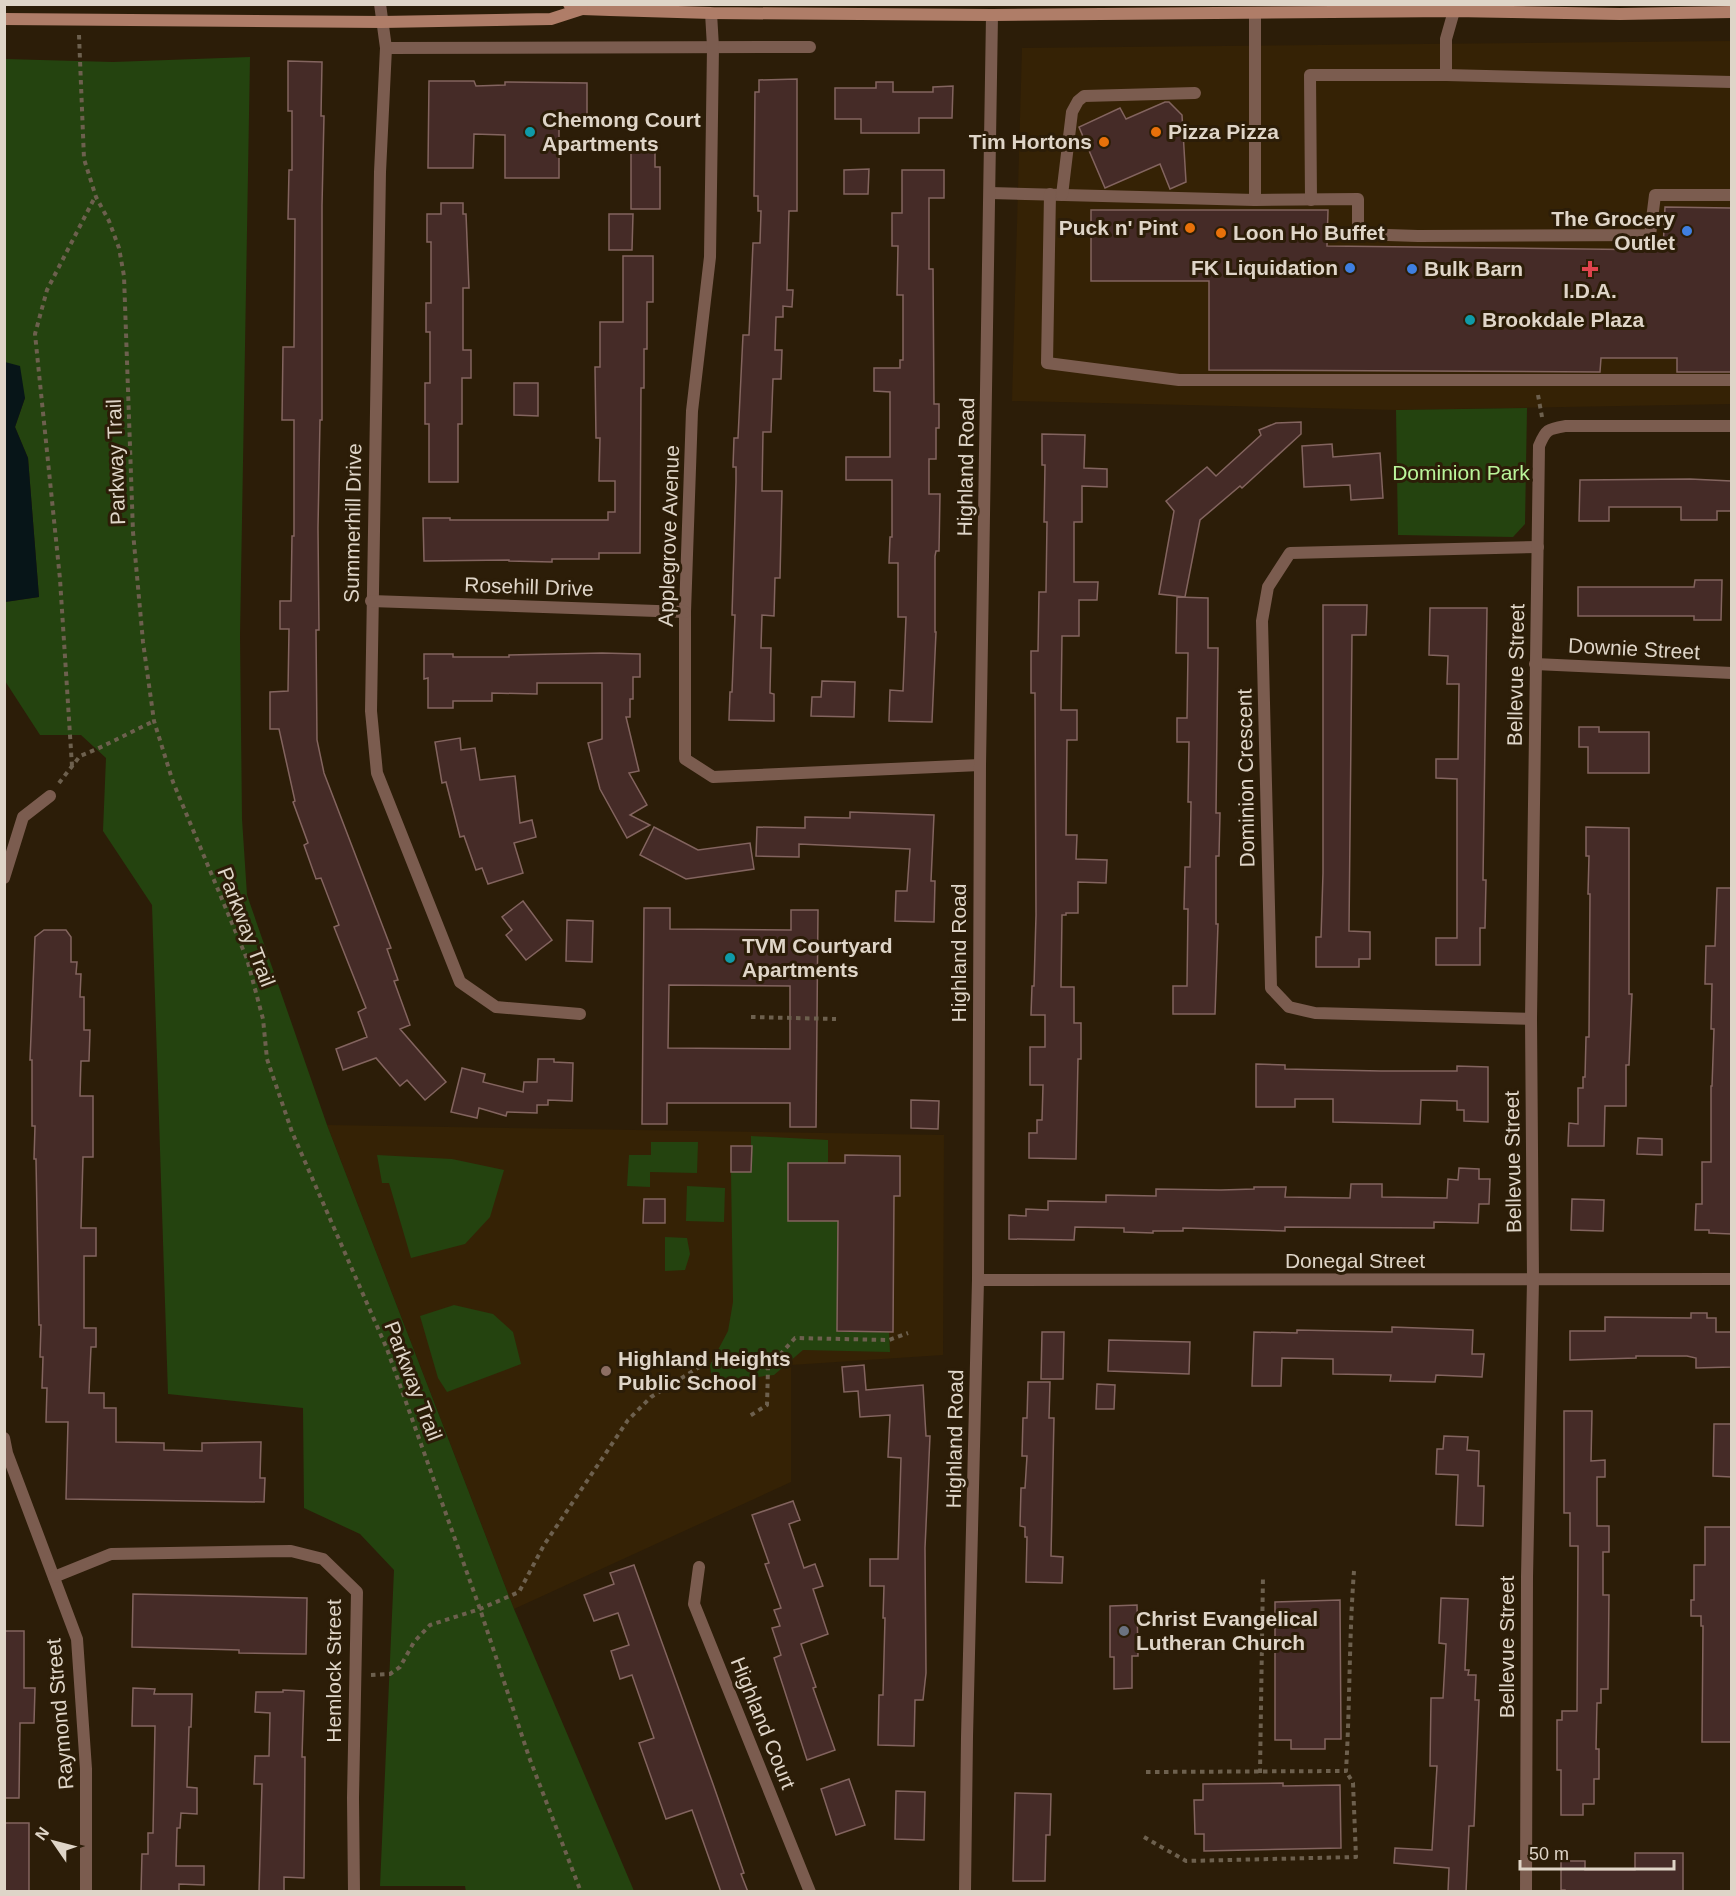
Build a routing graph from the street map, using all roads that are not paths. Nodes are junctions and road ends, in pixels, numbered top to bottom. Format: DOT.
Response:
graph roads {
  1 [pos="380,4"];
  2 [pos="569,4"];
  3 [pos="581,7"];
  4 [pos="1453,8"];
  5 [pos="747,9"];
  6 [pos="1620,9"];
  7 [pos="1731,12"];
  8 [pos="711,13"];
  9 [pos="1255,14"];
  10 [pos="992,15"];
  11 [pos="4,19"];
  12 [pos="382,22"];
  13 [pos="713,47"];
  14 [pos="810,47"];
  15 [pos="386,48"];
  16 [pos="1446,75"];
  17 [pos="1731,81"];
  18 [pos="1195,93"];
  19 [pos="990,193"];
  20 [pos="1056,195"];
  21 [pos="1731,195"];
  22 [pos="1255,200"];
  23 [pos="1311,200"];
  24 [pos="1731,380"];
  25 [pos="1731,426"];
  26 [pos="1538,547"];
  27 [pos="371,601"];
  28 [pos="685,612"];
  29 [pos="1535,664"];
  30 [pos="1731,673"];
  31 [pos="980,765"];
  32 [pos="50,796"];
  33 [pos="4,878"];
  34 [pos="580,1014"];
  35 [pos="1531,1020"];
  36 [pos="1731,1279"];
  37 [pos="978,1280"];
  38 [pos="1533,1280"];
  39 [pos="4,1438"];
  40 [pos="699,1567"];
  41 [pos="54,1577"];
  42 [pos="86,1892"];
  43 [pos="354,1892"];
  44 [pos="810,1892"];
  45 [pos="965,1892"];
  46 [pos="1526,1892"];
  1 -- 12 [label="street, Summerhill Drive"];
  2 -- 3 [label="main road"];
  3 -- 8 [label="main road"];
  3 -- 12 [label="main road"];
  4 -- 6 [label="main road"];
  4 -- 9 [label="main road"];
  4 -- 16 [label="street"];
  5 -- 8 [label="main road"];
  5 -- 10 [label="main road"];
  6 -- 7 [label="main road"];
  8 -- 13 [label="street, Applegrove Avenue"];
  9 -- 10 [label="main road"];
  9 -- 22 [label="street"];
  10 -- 19 [label="street, Highland Road"];
  11 -- 12 [label="main road"];
  12 -- 15 [label="street, Summerhill Drive"];
  13 -- 14 [label="street"];
  13 -- 15 [label="street"];
  13 -- 28 [label="street, Applegrove Avenue"];
  15 -- 27 [label="street, Summerhill Drive"];
  16 -- 17 [label="street"];
  16 -- 23 [label="street"];
  18 -- 20 [label="street"];
  19 -- 20 [label="street"];
  19 -- 31 [label="street, Highland Road"];
  20 -- 22 [label="street"];
  20 -- 24 [label="street"];
  21 -- 23 [label="street"];
  22 -- 23 [label="street"];
  25 -- 26 [label="street, Bellevue Street"];
  26 -- 29 [label="street, Bellevue Street"];
  26 -- 35 [label="street, Dominion Crescent"];
  27 -- 28 [label="street, Rosehill Drive"];
  27 -- 34 [label="street, Summerhill Drive"];
  28 -- 31 [label="street, Applegrove Avenue"];
  29 -- 30 [label="street, Downie Street"];
  29 -- 35 [label="street, Bellevue Street"];
  31 -- 37 [label="street, Highland Road"];
  32 -- 33 [label="street"];
  35 -- 38 [label="street, Bellevue Street"];
  36 -- 38 [label="street, Donegal Street"];
  37 -- 38 [label="street, Donegal Street"];
  37 -- 45 [label="street, Highland Road"];
  38 -- 46 [label="street, Bellevue Street"];
  39 -- 41 [label="street, Raymond Street"];
  40 -- 44 [label="street, Highland Court"];
  41 -- 42 [label="street, Raymond Street"];
  41 -- 43 [label="street, Hemlock Street"];
}
